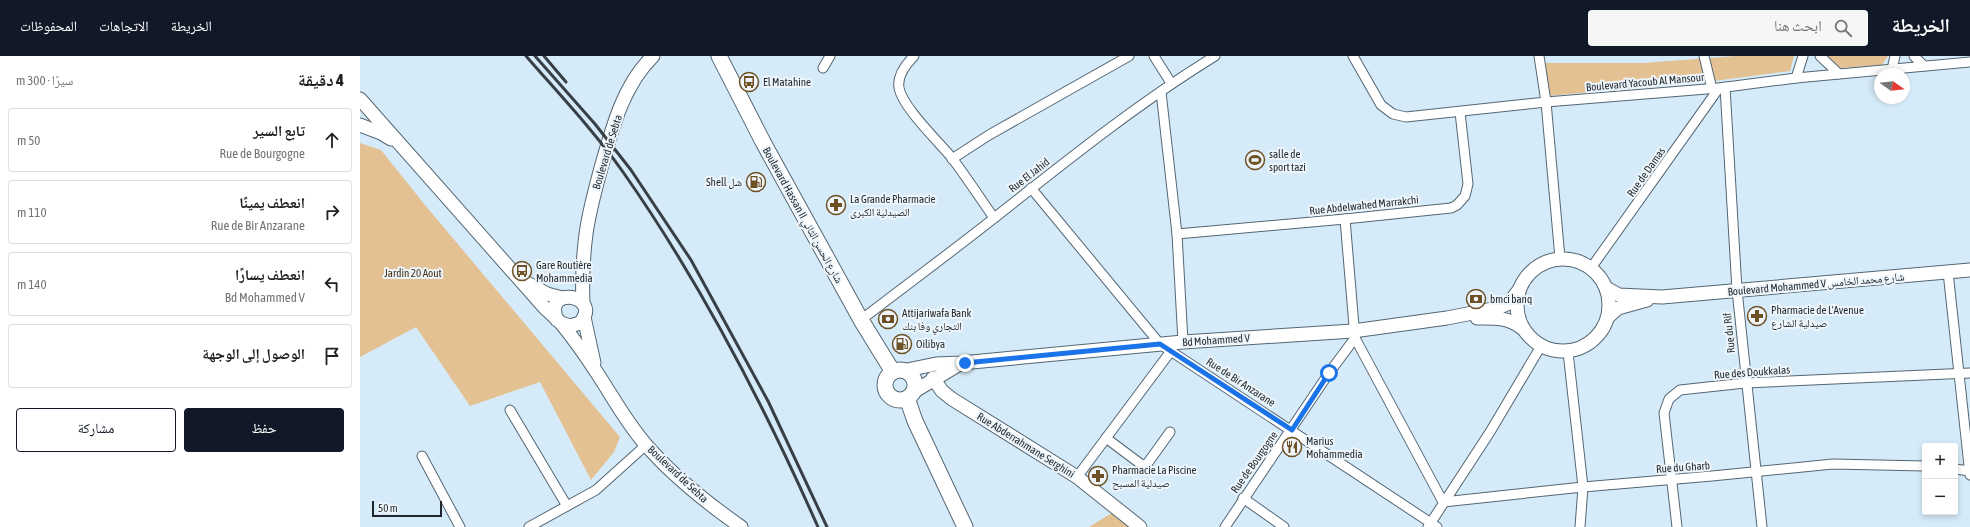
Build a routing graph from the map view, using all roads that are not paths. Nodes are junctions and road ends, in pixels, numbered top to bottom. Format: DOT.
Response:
graph roads {
  1 [pos="653,56"];
  2 [pos="719,56"];
  3 [pos="830,56"];
  4 [pos="914,56"];
  5 [pos="1129,56"];
  6 [pos="1154,56"];
  7 [pos="1216,56"];
  8 [pos="1353,56"];
  9 [pos="1539,56"];
  10 [pos="1704,56"];
  11 [pos="1803,56"];
  12 [pos="1820,56"];
  13 [pos="1895,56"];
  14 [pos="1914,56"];
  15 [pos="1970,62"];
  16 [pos="1924,66"];
  17 [pos="823,68"];
  18 [pos="1892,68"];
  19 [pos="1903,68"];
  20 [pos="1874,71"];
  21 [pos="1839,74"];
  22 [pos="1796,78"];
  23 [pos="1171,83"];
  24 [pos="1719,88"];
  25 [pos="1161,92"];
  26 [pos="361,101"];
  27 [pos="1546,102"];
  28 [pos="1460,112"];
  29 [pos="360,118"];
  30 [pos="360,125"];
  31 [pos="399,144"];
  32 [pos="952,159"];
  33 [pos="1031,188"];
  34 [pos="994,218"];
  35 [pos="1345,219"];
  36 [pos="1177,234"];
  37 [pos="584,257"];
  38 [pos="1560,258"];
  39 [pos="1591,268"];
  40 [pos="1970,270"];
  41 [pos="1948,272"];
  42 [pos="520,278"];
  43 [pos="1606,288"];
  44 [pos="1519,290"];
  45 [pos="1736,290"];
  46 [pos="564,297"];
  47 [pos="1662,297"];
  48 [pos="583,304"];
  49 [pos="584,317"];
  50 [pos="1608,317"];
  51 [pos="1447,318"];
  52 [pos="861,320"];
  53 [pos="559,321"];
  54 [pos="1522,328"];
  55 [pos="1354,334"];
  56 [pos="1183,342"];
  57 [pos="1541,346"];
  58 [pos="1165,348"];
  59 [pos="1568,352"];
  60 [pos="961,363"];
  61 [pos="897,371"];
  62 [pos="597,373"];
  63 [pos="1970,373"];
  64 [pos="1959,374"];
  65 [pos="933,378"];
  66 [pos="1745,383"];
  67 [pos="910,395"];
  68 [pos="510,410"];
  69 [pos="1292,430"];
  70 [pos="1170,432"];
  71 [pos="1106,438"];
  72 [pos="646,445"];
  73 [pos="422,456"];
  74 [pos="1922,466"];
  75 [pos="1958,469"];
  76 [pos="1970,471"];
  77 [pos="1756,472"];
  78 [pos="1970,475"];
  79 [pos="1077,477"];
  80 [pos="1673,479"];
  81 [pos="1583,486"];
  82 [pos="1243,498"];
  83 [pos="1443,502"];
  84 [pos="567,506"];
  85 [pos="542,524"];
  86 [pos="1432,526"];
  87 [pos="460,527"];
  88 [pos="529,527"];
  89 [pos="741,527"];
  90 [pos="965,527"];
  91 [pos="1140,527"];
  92 [pos="1225,527"];
  93 [pos="1284,527"];
  94 [pos="1580,527"];
  95 [pos="1677,527"];
  96 [pos="1762,527"];
  1 -- 37 [label="street, Boulevard de Sebta"];
  2 -- 52 [label="main road, Boulevard Hassan II شارع الحسن الثاني"];
  3 -- 17 [label="street"];
  4 -- 32 [label="street"];
  5 -- 32 [label="street"];
  6 -- 23 [label="street"];
  7 -- 23 [label="street, Rue El Jahid"];
  8 -- 28 [label="street, Boulevard Yacoub Al Mansour"];
  9 -- 27 [label="street"];
  10 -- 24 [label="street, Rue du Rif"];
  11 -- 22 [label="street"];
  12 -- 21 [label="street"];
  13 -- 18 [label="street"];
  14 -- 16 [label="street"];
  15 -- 16 [label="street, Boulevard Yacoub Al Mansour"];
  16 -- 19 [label="street, Boulevard Yacoub Al Mansour"];
  20 -- 21 [label="street, Boulevard Yacoub Al Mansour"];
  21 -- 22 [label="street, Boulevard Yacoub Al Mansour"];
  22 -- 24 [label="street, Boulevard Yacoub Al Mansour"];
  23 -- 25 [label="street, Rue El Jahid"];
  24 -- 27 [label="street, Boulevard Yacoub Al Mansour"];
  24 -- 39 [label="street, Rue de Damas"];
  24 -- 45 [label="street, Rue du Rif"];
  25 -- 33 [label="street, Rue El Jahid"];
  25 -- 36 [label="street"];
  26 -- 29 [label="street"];
  26 -- 31 [label="street"];
  27 -- 28 [label="street, Boulevard Yacoub Al Mansour"];
  27 -- 38 [label="street"];
  28 -- 35 [label="street, Rue Abdelwahed Marrakchi"];
  30 -- 31 [label="street"];
  31 -- 42 [label="street"];
  32 -- 34 [label="street"];
  33 -- 34 [label="street, Rue El Jahid"];
  33 -- 58 [label="street, Rue de Bir Anzarane"];
  34 -- 52 [label="street, Rue El Jahid"];
  35 -- 36 [label="street, Rue Abdelwahed Marrakchi"];
  35 -- 55 [label="street"];
  36 -- 56 [label="street"];
  37 -- 46 [label="street, Boulevard de Sebta"];
  37 -- 48 [label="street, Boulevard de Sebta"];
  38 -- 39 [label="street"];
  38 -- 44 [label="street"];
  39 -- 43 [label="street"];
  40 -- 41 [label="street, Boulevard Mohammed V شارع محمد الخامس"];
  41 -- 45 [label="street, Boulevard Mohammed V شارع محمد الخامس"];
  41 -- 64 [label="street"];
  42 -- 46 [label="street"];
  42 -- 53 [label="street, Boulevard de Sebta"];
  43 -- 47 [label="street, Boulevard Mohammed V شارع محمد الخامس"];
  43 -- 50 [label="street"];
  44 -- 51 [label="street, Bd Mohammed V"];
  44 -- 54 [label="street"];
  45 -- 47 [label="street, Boulevard Mohammed V شارع محمد الخامس"];
  45 -- 66 [label="street, Rue du Rif"];
  46 -- 48 [label="street"];
  46 -- 53 [label="street"];
  47 -- 50 [label="street, Boulevard Mohammed V شارع محمد الخامس"];
  48 -- 49 [label="street"];
  49 -- 53 [label="street"];
  49 -- 62 [label="street, Boulevard de Sebta"];
  50 -- 59 [label="street"];
  51 -- 54 [label="street, Bd Mohammed V"];
  51 -- 55 [label="street, Bd Mohammed V"];
  52 -- 61 [label="main road, Boulevard Hassan II شارع الحسن الثاني"];
  53 -- 62 [label="street, Boulevard de Sebta"];
  54 -- 57 [label="street"];
  55 -- 56 [label="street, Bd Mohammed V"];
  55 -- 69 [label="street, Rue de Bourgogne"];
  55 -- 83 [label="street"];
  56 -- 58 [label="street, Bd Mohammed V"];
  57 -- 59 [label="street"];
  57 -- 83 [label="street"];
  58 -- 60 [label="street, Bd Mohammed V"];
  58 -- 69 [label="street, Rue de Bir Anzarane"];
  58 -- 71 [label="street"];
  59 -- 81 [label="street"];
  60 -- 61 [label="street, Bd Mohammed V"];
  60 -- 65 [label="street, Bd Mohammed V"];
  61 -- 67 [label="main road"];
  61 -- 67 [label="main road"];
  62 -- 72 [label="street, Boulevard de Sebta"];
  63 -- 64 [label="street, Rue des Doukkalas"];
  64 -- 66 [label="street, Rue des Doukkalas"];
  64 -- 76 [label="street"];
  65 -- 67 [label="street, Bd Mohammed V"];
  65 -- 79 [label="street, Rue Abderrahmane Serghini"];
  66 -- 77 [label="street, Rue du Rif"];
  66 -- 80 [label="street, Rue des Doukkalas"];
  67 -- 90 [label="main road"];
  68 -- 84 [label="street"];
  69 -- 82 [label="street, Rue de Bourgogne"];
  69 -- 86 [label="street, Rue de Bir Anzarane"];
  70 -- 71 [label="street"];
  71 -- 79 [label="street"];
  72 -- 84 [label="street"];
  72 -- 89 [label="street, Boulevard de Sebta"];
  73 -- 87 [label="street"];
  74 -- 77 [label="street, Rue du Gharb"];
  75 -- 76 [label="street"];
  76 -- 78 [label="street"];
  77 -- 80 [label="street, Rue du Gharb"];
  77 -- 96 [label="street, Rue du Rif"];
  79 -- 91 [label="street, Rue Abderrahmane Serghini"];
  80 -- 81 [label="street, Rue du Gharb"];
  80 -- 95 [label="street, Rue des Doukkalas"];
  81 -- 83 [label="street, Rue du Gharb"];
  81 -- 94 [label="street"];
  82 -- 92 [label="street, Rue de Bourgogne"];
  82 -- 93 [label="street"];
  83 -- 86 [label="street"];
  84 -- 85 [label="street"];
  85 -- 88 [label="street"];
}
